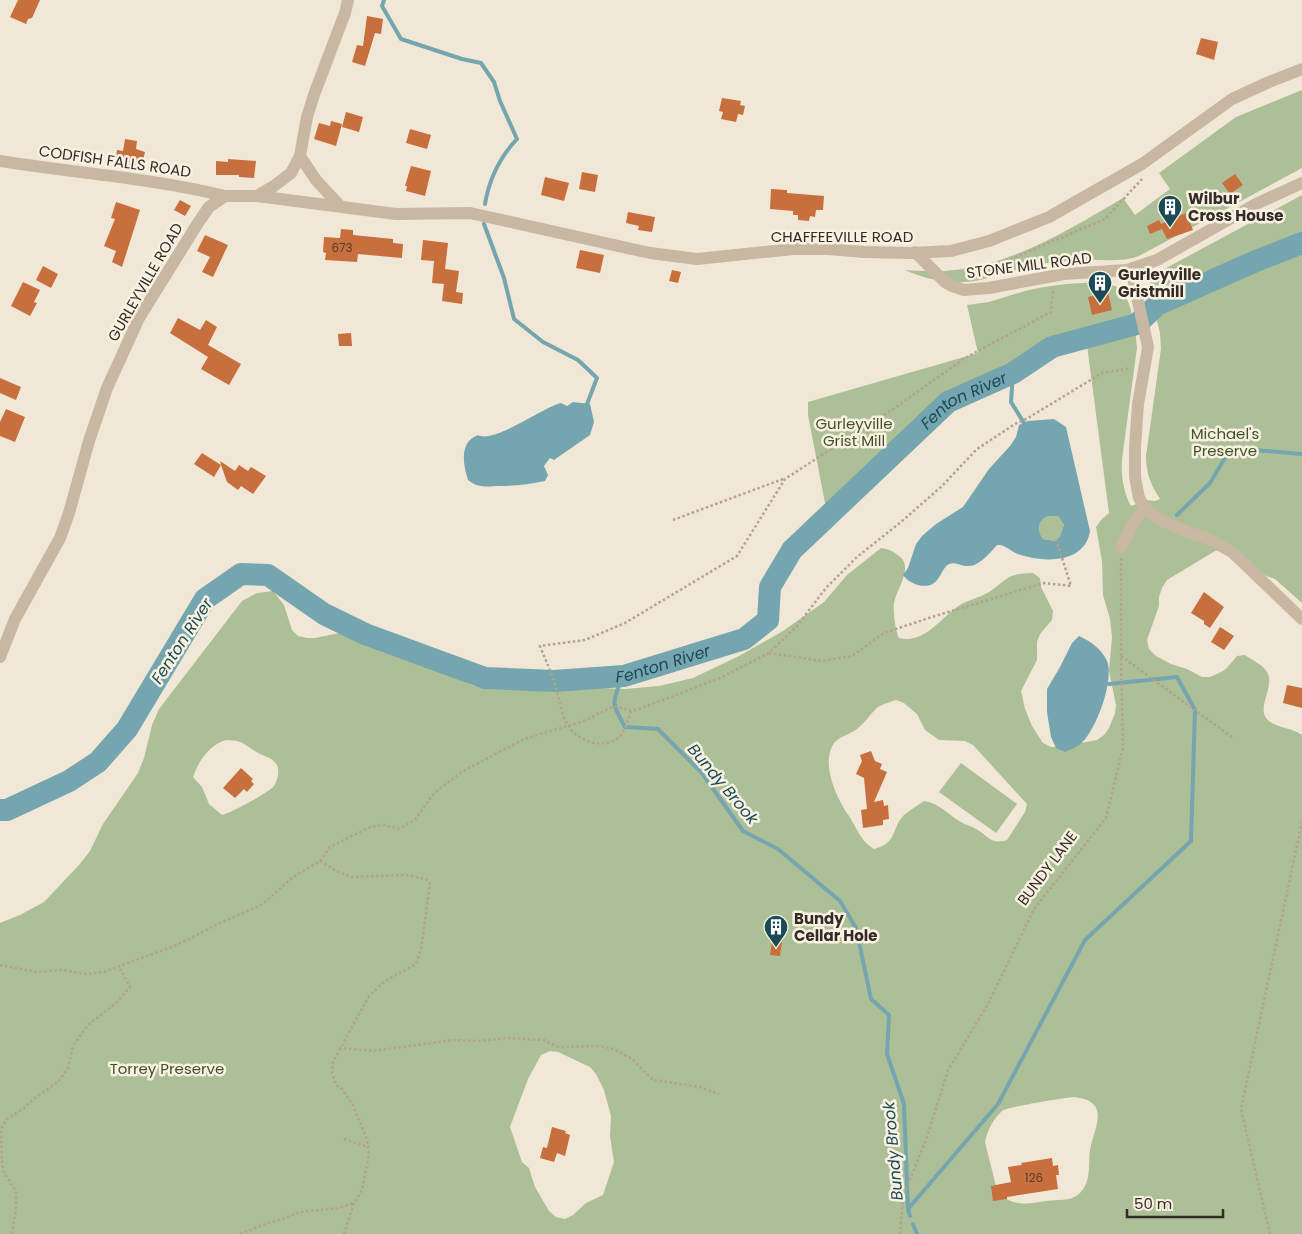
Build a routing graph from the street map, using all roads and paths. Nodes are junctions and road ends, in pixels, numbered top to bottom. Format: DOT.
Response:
graph roads {
  1 [pos="348,0"];
  2 [pos="1302,69"];
  3 [pos="300,156"];
  4 [pos="0,161"];
  5 [pos="1142,179"];
  6 [pos="1302,183"];
  7 [pos="225,196"];
  8 [pos="257,196"];
  9 [pos="340,207"];
  10 [pos="916,252"];
  11 [pos="1131,269"];
  12 [pos="1054,276"];
  13 [pos="950,285"];
  14 [pos="1148,347"];
  15 [pos="785,479"];
  16 [pos="1146,509"];
  17 [pos="673,520"];
  18 [pos="1056,539"];
  19 [pos="1121,547"];
  20 [pos="1302,619"];
  21 [pos="769,653"];
  22 [pos="1120,656"];
  23 [pos="0,657"];
  24 [pos="631,711"];
  25 [pos="568,726"];
  26 [pos="1233,738"];
  27 [pos="1302,822"];
  28 [pos="320,861"];
  29 [pos="0,965"];
  30 [pos="119,967"];
  31 [pos="339,1048"];
  32 [pos="719,1094"];
  33 [pos="344,1139"];
  34 [pos="368,1147"];
  35 [pos="354,1203"];
  36 [pos="12,1234"];
  37 [pos="240,1234"];
  38 [pos="344,1234"];
  39 [pos="900,1234"];
  40 [pos="1270,1234"];
  1 -- 3 [label="street"];
  2 -- 10 [label="street, CHAFFEEVILLE ROAD"];
  3 -- 8 [label="street"];
  3 -- 9 [label="street"];
  4 -- 7 [label="street, CODFISH FALLS ROAD"];
  5 -- 13 [label="path"];
  6 -- 11 [label="street, STONE MILL ROAD"];
  7 -- 8 [label="street"];
  7 -- 23 [label="street, GURLEYVILLE ROAD"];
  8 -- 9 [label="street, CHAFFEEVILLE ROAD"];
  9 -- 10 [label="street, CHAFFEEVILLE ROAD"];
  10 -- 13 [label="street, STONE MILL ROAD"];
  11 -- 12 [label="street, STONE MILL ROAD"];
  11 -- 14 [label="street"];
  12 -- 13 [label="street, STONE MILL ROAD"];
  12 -- 15 [label="path"];
  14 -- 16 [label="street"];
  14 -- 21 [label="path"];
  15 -- 17 [label="path"];
  15 -- 25 [label="path"];
  16 -- 19 [label="street"];
  16 -- 20 [label="street"];
  18 -- 21 [label="path"];
  19 -- 22 [label="path, BUNDY LANE"];
  21 -- 24 [label="path"];
  22 -- 26 [label="path"];
  22 -- 39 [label="path, BUNDY LANE"];
  24 -- 25 [label="path"];
  24 -- 25 [label="path"];
  25 -- 28 [label="path"];
  27 -- 40 [label="path"];
  28 -- 30 [label="path"];
  28 -- 31 [label="path"];
  29 -- 30 [label="path"];
  30 -- 36 [label="path"];
  31 -- 32 [label="path"];
  31 -- 34 [label="path"];
  33 -- 34 [label="path"];
  34 -- 35 [label="path"];
  35 -- 37 [label="path"];
  35 -- 38 [label="path"];
}
